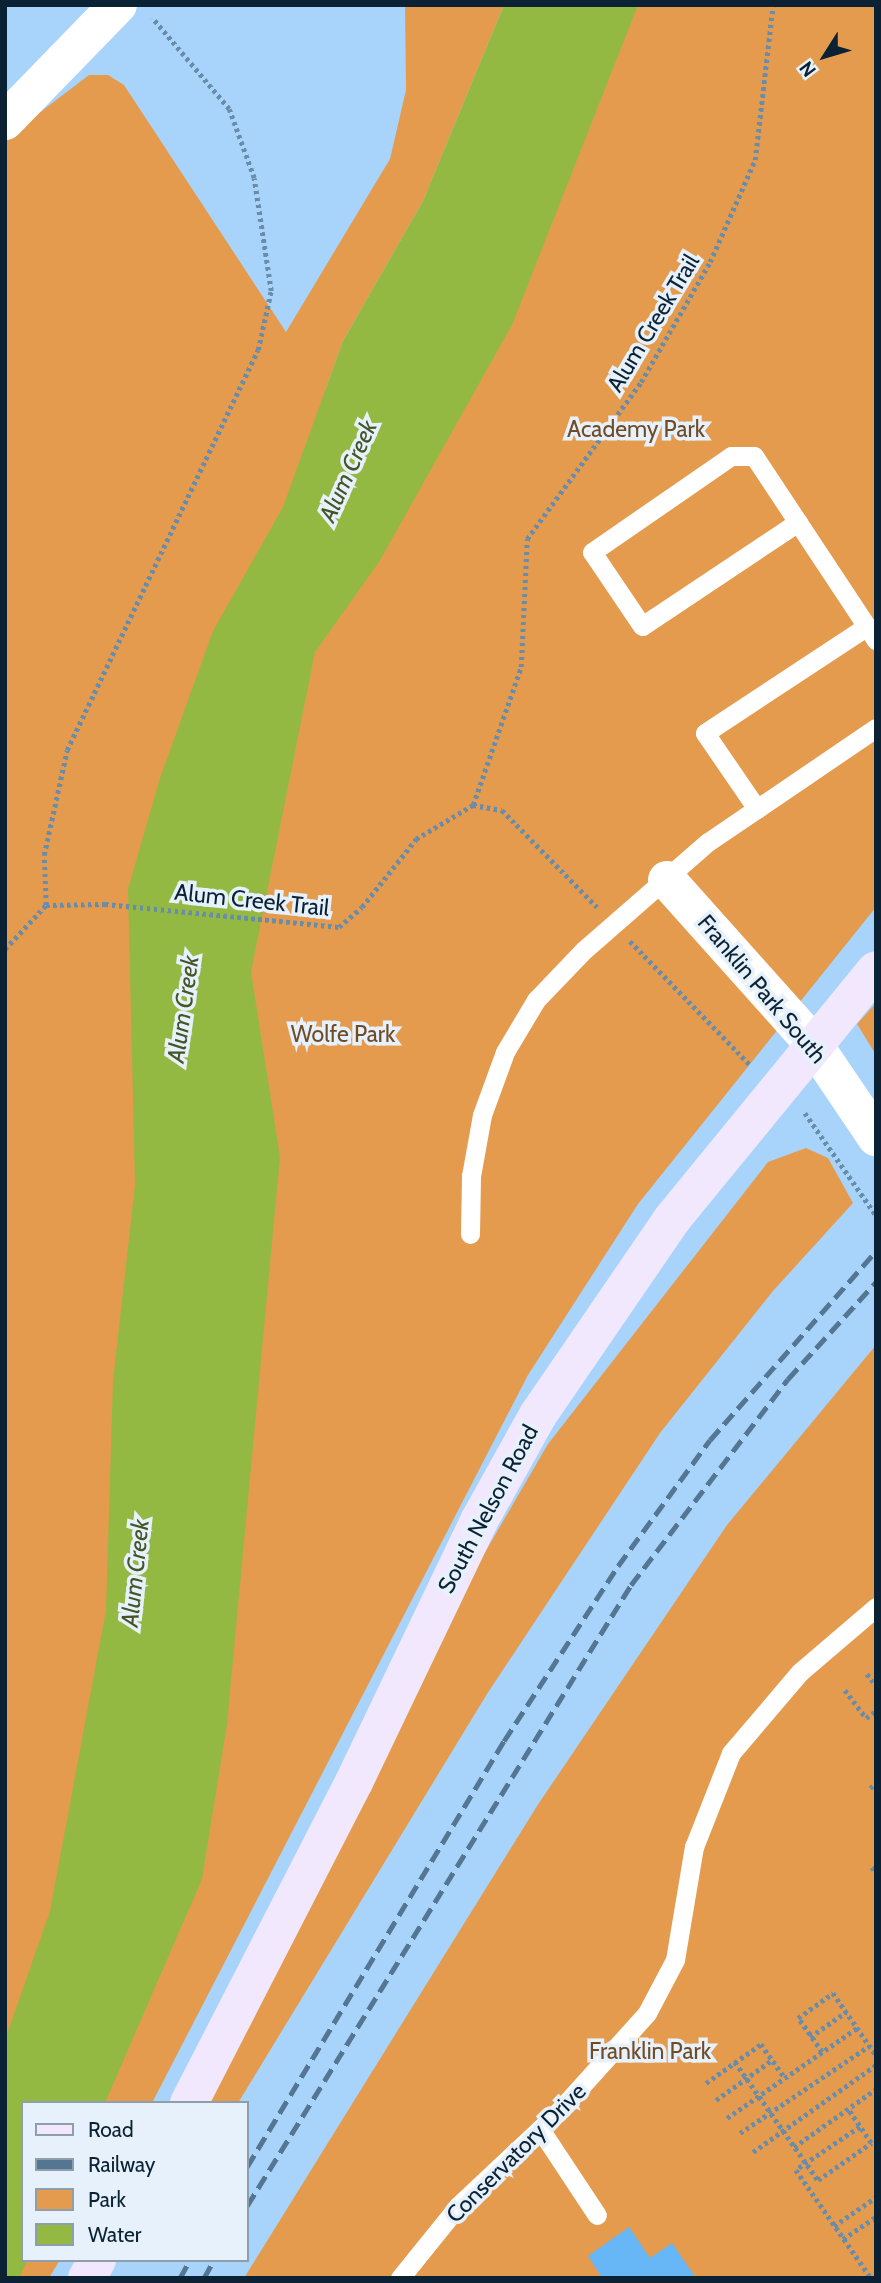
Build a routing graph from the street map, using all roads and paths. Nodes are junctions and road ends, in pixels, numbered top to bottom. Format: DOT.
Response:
graph roads {
  1 [pos="773,5"];
  2 [pos="134,10"];
  3 [pos="5,121"];
  4 [pos="798,522"];
  5 [pos="871,633"];
  6 [pos="876,728"];
  7 [pos="473,805"];
  8 [pos="757,809"];
  9 [pos="667,880"];
  10 [pos="46,905"];
  11 [pos="614,925"];
  12 [pos="5,949"];
  13 [pos="876,970"];
  14 [pos="812,1042"];
  15 [pos="776,1088"];
  16 [pos="876,1137"];
  17 [pos="876,1215"];
  18 [pos="470,1234"];
  19 [pos="876,1606"];
  20 [pos="867,1674"];
  21 [pos="876,1685"];
  22 [pos="845,1690"];
  23 [pos="876,1711"];
  24 [pos="876,1784"];
  25 [pos="870,1788"];
  26 [pos="846,2011"];
  27 [pos="857,2028"];
  28 [pos="810,2036"];
  29 [pos="869,2046"];
  30 [pos="821,2052"];
  31 [pos="876,2055"];
  32 [pos="772,2060"];
  33 [pos="735,2062"];
  34 [pos="876,2065"];
  35 [pos="747,2078"];
  36 [pos="785,2078"];
  37 [pos="706,2084"];
  38 [pos="876,2089"];
  39 [pos="759,2096"];
  40 [pos="190,2101"];
  41 [pos="716,2101"];
  42 [pos="848,2109"];
  43 [pos="771,2113"];
  44 [pos="727,2118"];
  45 [pos="860,2127"];
  46 [pos="540,2129"];
  47 [pos="783,2130"];
  48 [pos="740,2133"];
  49 [pos="794,2147"];
  50 [pos="753,2152"];
  51 [pos="806,2163"];
  52 [pos="876,2197"];
  53 [pos="597,2215"];
  54 [pos="876,2217"];
  55 [pos="834,2226"];
  56 [pos="843,2239"];
  57 [pos="96,2262"];
  58 [pos="87,2278"];
  59 [pos="400,2278"];
  60 [pos="871,2278"];
  1 -- 7 [label="path, Alum Creek Trail"];
  2 -- 3 [label="street"];
  2 -- 10 [label="path"];
  4 -- 4 [label="lane"];
  4 -- 5 [label="lane"];
  5 -- 8 [label="lane"];
  6 -- 8 [label="lane"];
  7 -- 10 [label="path, Alum Creek Trail"];
  7 -- 11 [label="path"];
  8 -- 9 [label="lane"];
  9 -- 11 [label="lane"];
  9 -- 14 [label="street, Franklin Park South"];
  10 -- 12 [label="path"];
  11 -- 15 [label="path"];
  11 -- 18 [label="lane"];
  13 -- 14 [label="main road, South Nelson Road"];
  14 -- 15 [label="main road, South Nelson Road"];
  14 -- 16 [label="street, Franklin Park South"];
  15 -- 17 [label="path"];
  15 -- 40 [label="main road, South Nelson Road"];
  19 -- 46 [label="lane, Conservatory Drive"];
  20 -- 21 [label="path"];
  22 -- 23 [label="path"];
  24 -- 25 [label="path"];
  26 -- 27 [label="path"];
  26 -- 28 [label="path"];
  26 -- 28 [label="path"];
  27 -- 29 [label="path"];
  27 -- 30 [label="path"];
  28 -- 30 [label="path"];
  29 -- 31 [label="path"];
  29 -- 43 [label="path"];
  30 -- 36 [label="path"];
  32 -- 33 [label="path"];
  32 -- 35 [label="path"];
  32 -- 36 [label="path"];
  33 -- 35 [label="path"];
  33 -- 37 [label="path"];
  34 -- 47 [label="path"];
  35 -- 39 [label="path"];
  35 -- 41 [label="path"];
  36 -- 39 [label="path"];
  38 -- 42 [label="path"];
  39 -- 43 [label="path"];
  39 -- 44 [label="path"];
  42 -- 45 [label="path"];
  42 -- 49 [label="path"];
  43 -- 47 [label="path"];
  43 -- 48 [label="path"];
  45 -- 51 [label="path"];
  45 -- 51 [label="path"];
  46 -- 53 [label="lane"];
  46 -- 59 [label="lane, Conservatory Drive"];
  47 -- 49 [label="path"];
  47 -- 50 [label="path"];
  49 -- 51 [label="path"];
  51 -- 55 [label="path"];
  52 -- 55 [label="path"];
  54 -- 56 [label="path"];
  55 -- 56 [label="path"];
  56 -- 60 [label="path"];
  57 -- 58 [label="main road"];
}
